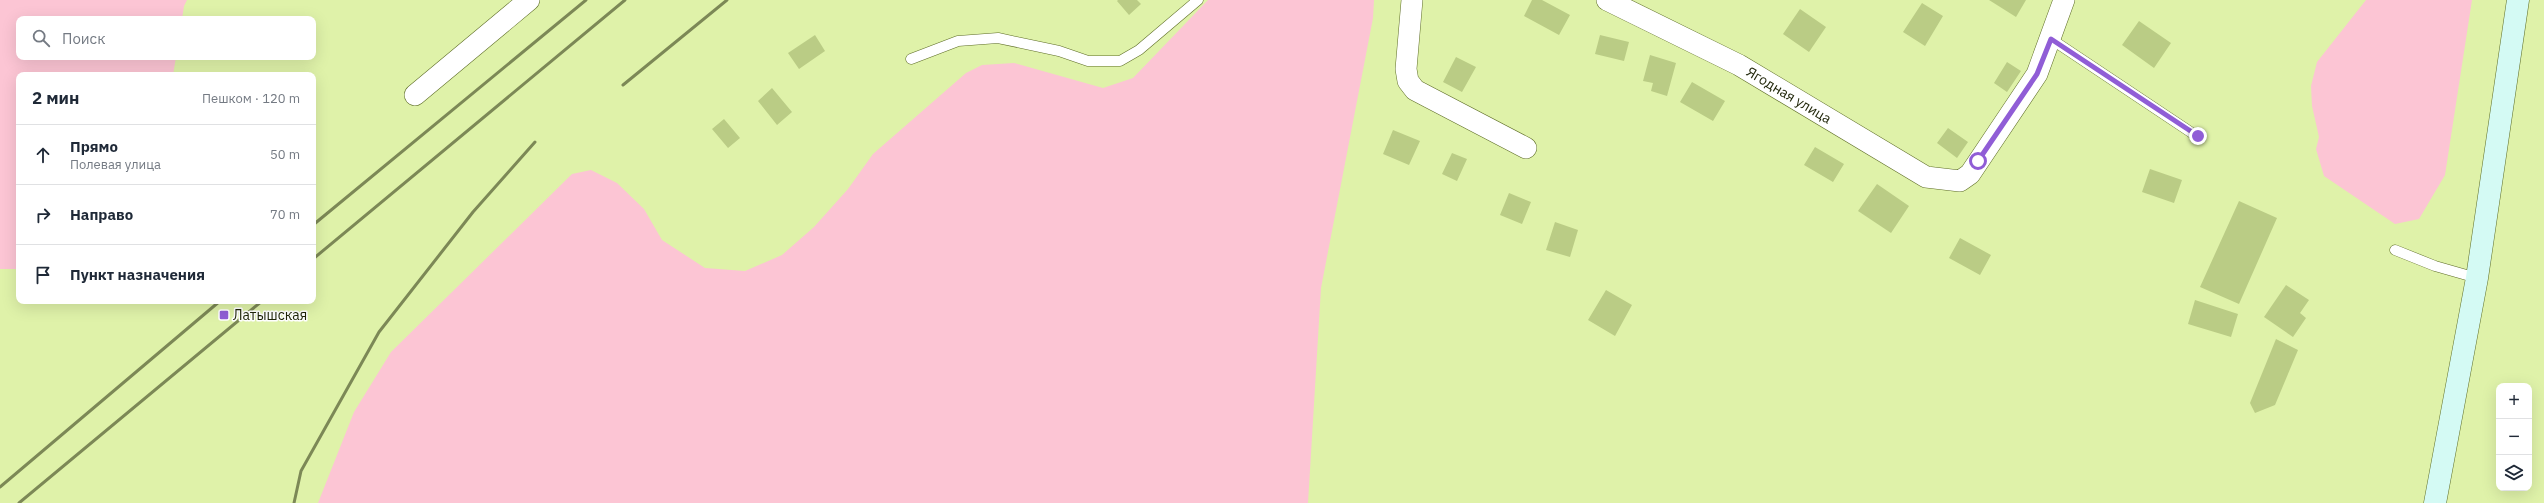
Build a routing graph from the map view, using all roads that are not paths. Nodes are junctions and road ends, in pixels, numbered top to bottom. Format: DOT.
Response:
graph roads {
  1 [pos="529,0"];
  2 [pos="1198,0"];
  3 [pos="1412,0"];
  4 [pos="1607,0"];
  5 [pos="2064,0"];
  6 [pos="2518,0"];
  7 [pos="2051,39"];
  8 [pos="912,59"];
  9 [pos="415,95"];
  10 [pos="2198,136"];
  11 [pos="1526,148"];
  12 [pos="2395,250"];
  13 [pos="2477,278"];
  14 [pos="2435,503"];
  1 -- 9 [label="street"];
  2 -- 8 [label="lane"];
  3 -- 11 [label="street"];
  4 -- 7 [label="street, Ягодная улица"];
  5 -- 7 [label="street"];
  6 -- 13 [label="main road"];
  7 -- 10 [label="lane"];
  12 -- 13 [label="lane"];
  13 -- 14 [label="main road"];
}
